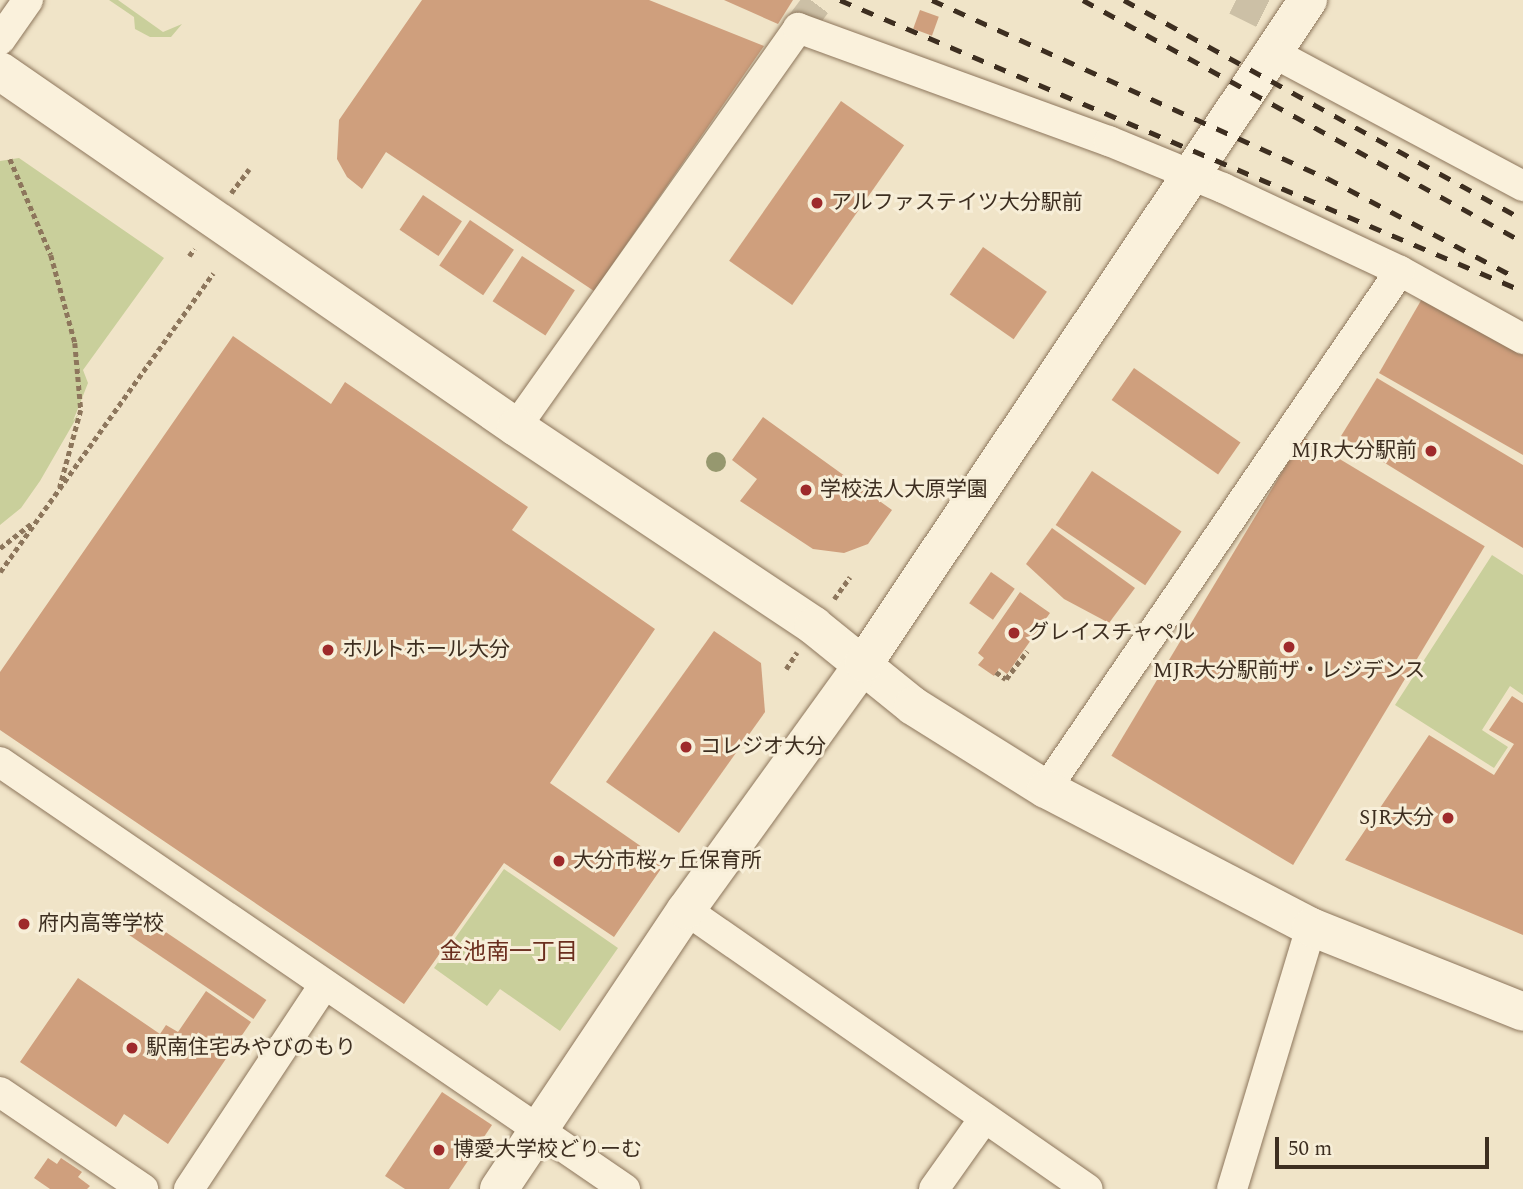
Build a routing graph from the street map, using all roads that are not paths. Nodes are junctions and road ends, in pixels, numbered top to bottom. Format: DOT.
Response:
graph roads {
  1 [pos="27,0"];
  2 [pos="1308,0"];
  3 [pos="0,40"];
  4 [pos="1272,52"];
  5 [pos="0,71"];
  6 [pos="1189,175"];
  7 [pos="1523,186"];
  8 [pos="1400,271"];
  9 [pos="1523,339"];
  10 [pos="516,428"];
  11 [pos="864,663"];
  12 [pos="0,762"];
  13 [pos="1046,789"];
  14 [pos="686,910"];
  15 [pos="1311,927"];
  16 [pos="324,985"];
  17 [pos="1523,1012"];
  18 [pos="1,1093"];
  19 [pos="983,1120"];
  20 [pos="535,1130"];
  21 [pos="142,1189"];
  22 [pos="189,1189"];
  23 [pos="499,1189"];
  24 [pos="625,1189"];
  25 [pos="934,1189"];
  26 [pos="1087,1189"];
  27 [pos="1232,1189"];
  1 -- 3 [label="street"];
  2 -- 4 [label="street"];
  4 -- 6 [label="street"];
  4 -- 7 [label="street"];
  5 -- 10 [label="street"];
  6 -- 8 [label="street"];
  6 -- 10 [label="street"];
  6 -- 11 [label="street"];
  8 -- 9 [label="street"];
  8 -- 13 [label="street"];
  10 -- 11 [label="street"];
  11 -- 13 [label="street"];
  11 -- 14 [label="street"];
  12 -- 16 [label="street"];
  13 -- 15 [label="street"];
  14 -- 19 [label="street"];
  14 -- 20 [label="street"];
  15 -- 17 [label="street"];
  15 -- 27 [label="street"];
  16 -- 20 [label="street"];
  16 -- 22 [label="street"];
  18 -- 21 [label="street"];
  19 -- 25 [label="street"];
  19 -- 26 [label="street"];
  20 -- 23 [label="street"];
  20 -- 24 [label="street"];
}
